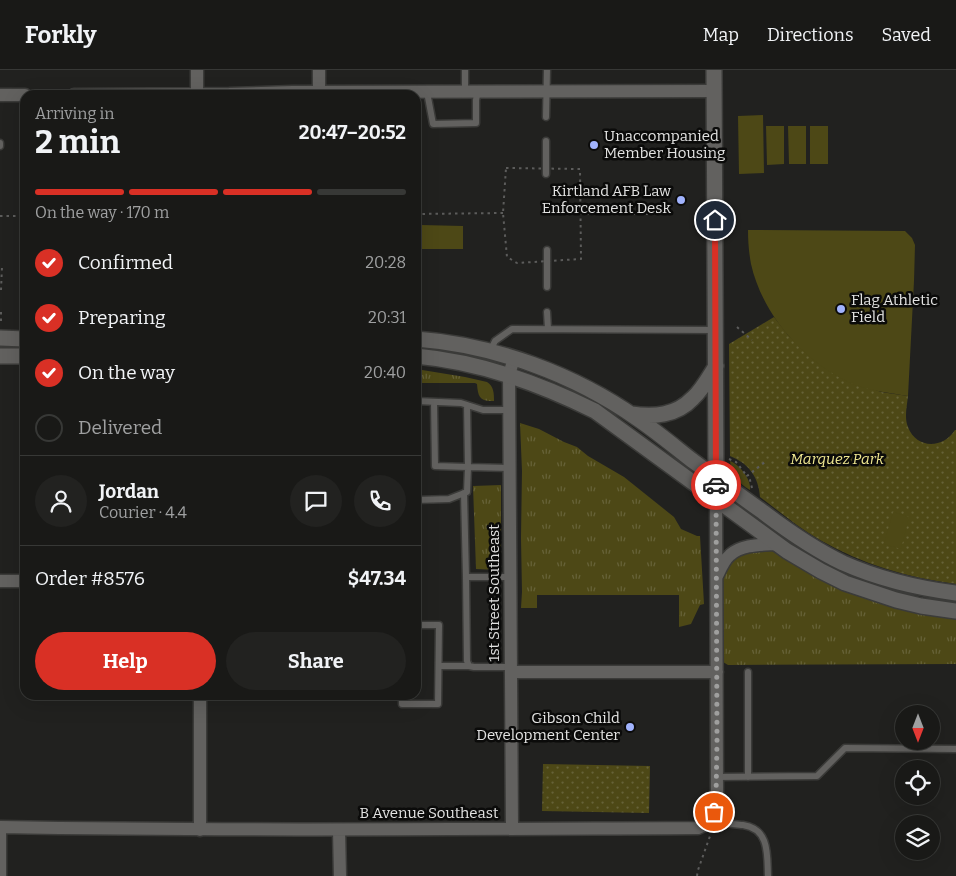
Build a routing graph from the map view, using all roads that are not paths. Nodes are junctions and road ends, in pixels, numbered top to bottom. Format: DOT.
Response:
graph roads {
  1 [pos="197,70"];
  2 [pos="319,70"];
  3 [pos="465,70"];
  4 [pos="547,70"];
  5 [pos="714,70"];
  6 [pos="197,90"];
  7 [pos="319,90"];
  8 [pos="547,91"];
  9 [pos="714,91"];
  10 [pos="421,92"];
  11 [pos="427,92"];
  12 [pos="471,92"];
  13 [pos="0,95"];
  14 [pos="20,95"];
  15 [pos="546,117"];
  16 [pos="546,142"];
  17 [pos="546,171"];
  18 [pos="547,250"];
  19 [pos="547,287"];
  20 [pos="547,312"];
  21 [pos="548,329"];
  22 [pos="715,330"];
  23 [pos="0,334"];
  24 [pos="20,337"];
  25 [pos="421,340"];
  26 [pos="490,351"];
  27 [pos="0,356"];
  28 [pos="20,356"];
  29 [pos="421,357"];
  30 [pos="514,358"];
  31 [pos="716,366"];
  32 [pos="509,375"];
  33 [pos="421,401"];
  34 [pos="434,402"];
  35 [pos="467,405"];
  36 [pos="509,410"];
  37 [pos="631,414"];
  38 [pos="468,468"];
  39 [pos="510,468"];
  40 [pos="716,478"];
  41 [pos="464,493"];
  42 [pos="716,499"];
  43 [pos="421,500"];
  44 [pos="777,544"];
  45 [pos="717,576"];
  46 [pos="466,577"];
  47 [pos="510,577"];
  48 [pos="0,581"];
  49 [pos="20,581"];
  50 [pos="956,593"];
  51 [pos="956,611"];
  52 [pos="421,625"];
  53 [pos="438,666"];
  54 [pos="469,666"];
  55 [pos="511,670"];
  56 [pos="717,672"];
  57 [pos="748,672"];
  58 [pos="200,700"];
  59 [pos="402,700"];
  60 [pos="956,750"];
  61 [pos="717,777"];
  62 [pos="748,777"];
  63 [pos="711,819"];
  64 [pos="0,828"];
  65 [pos="512,828"];
  66 [pos="200,830"];
  67 [pos="339,830"];
  68 [pos="0,876"];
  69 [pos="340,876"];
  70 [pos="768,876"];
  1 -- 6 [label="street"];
  2 -- 7 [label="street"];
  3 -- 12 [label="lane"];
  4 -- 8 [label="lane"];
  5 -- 9 [label="main road"];
  8 -- 9 [label="street"];
  8 -- 12 [label="street"];
  8 -- 15 [label="lane"];
  9 -- 22 [label="main road"];
  10 -- 11 [label="street"];
  11 -- 12 [label="street"];
  11 -- 12 [label="lane"];
  13 -- 14 [label="street"];
  16 -- 17 [label="lane"];
  18 -- 19 [label="lane"];
  20 -- 21 [label="lane"];
  21 -- 22 [label="lane"];
  21 -- 26 [label="lane"];
  22 -- 31 [label="main road"];
  23 -- 24 [label="main road"];
  25 -- 26 [label="main road"];
  26 -- 30 [label="main road"];
  27 -- 28 [label="main road"];
  29 -- 32 [label="main road"];
  30 -- 32 [label="street, 1st Street Southeast"];
  30 -- 37 [label="main road"];
  31 -- 37 [label="main road"];
  31 -- 40 [label="main road"];
  32 -- 36 [label="street, 1st Street Southeast"];
  32 -- 42 [label="main road"];
  33 -- 34 [label="lane"];
  34 -- 35 [label="lane"];
  34 -- 38 [label="lane"];
  35 -- 36 [label="lane"];
  35 -- 38 [label="lane"];
  36 -- 39 [label="street, 1st Street Southeast"];
  37 -- 40 [label="main road"];
  38 -- 39 [label="lane"];
  38 -- 41 [label="lane"];
  39 -- 47 [label="street, 1st Street Southeast"];
  40 -- 42 [label="street"];
  40 -- 50 [label="main road"];
  41 -- 43 [label="lane"];
  41 -- 46 [label="lane"];
  42 -- 44 [label="main road"];
  42 -- 45 [label="street"];
  44 -- 45 [label="street"];
  44 -- 51 [label="main road"];
  45 -- 56 [label="street"];
  46 -- 47 [label="lane"];
  46 -- 54 [label="lane"];
  47 -- 55 [label="street, 1st Street Southeast"];
  48 -- 49 [label="street"];
  52 -- 53 [label="lane"];
  53 -- 54 [label="lane"];
  53 -- 59 [label="lane"];
  54 -- 55 [label="lane"];
  55 -- 56 [label="street"];
  55 -- 65 [label="street, 1st Street Southeast"];
  56 -- 61 [label="street"];
  57 -- 62 [label="lane"];
  58 -- 66 [label="street"];
  60 -- 62 [label="lane"];
  61 -- 62 [label="lane"];
  61 -- 63 [label="street"];
  63 -- 65 [label="street, B Avenue Southeast"];
  63 -- 70 [label="lane"];
  64 -- 66 [label="street, B Avenue Southeast"];
  64 -- 68 [label="street"];
  65 -- 67 [label="street, B Avenue Southeast"];
  66 -- 67 [label="street, B Avenue Southeast"];
  67 -- 69 [label="street"];
}
